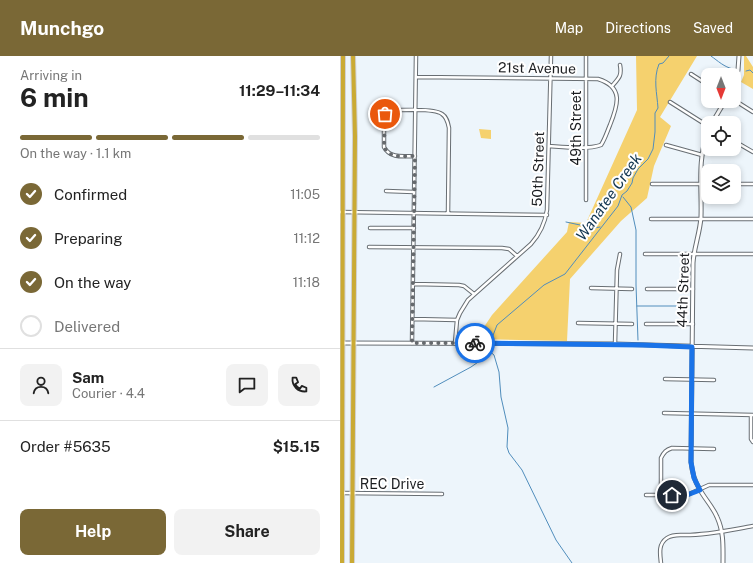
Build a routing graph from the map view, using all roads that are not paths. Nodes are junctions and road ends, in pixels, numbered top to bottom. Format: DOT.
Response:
graph roads {
  1 [pos="343,56"];
  2 [pos="353,56"];
  3 [pos="416,56"];
  4 [pos="551,56"];
  5 [pos="586,56"];
  6 [pos="739,56"];
  7 [pos="620,65"];
  8 [pos="738,68"];
  9 [pos="691,74"];
  10 [pos="416,77"];
  11 [pos="550,79"];
  12 [pos="586,79"];
  13 [pos="701,80"];
  14 [pos="612,86"];
  15 [pos="670,102"];
  16 [pos="741,104"];
  17 [pos="386,107"];
  18 [pos="388,111"];
  19 [pos="415,111"];
  20 [pos="753,112"];
  21 [pos="701,122"];
  22 [pos="666,145"];
  23 [pos="741,145"];
  24 [pos="549,146"];
  25 [pos="586,147"];
  26 [pos="753,152"];
  27 [pos="701,155"];
  28 [pos="415,156"];
  29 [pos="652,184"];
  30 [pos="701,184"];
  31 [pos="741,184"];
  32 [pos="753,184"];
  33 [pos="386,191"];
  34 [pos="414,192"];
  35 [pos="586,200"];
  36 [pos="701,204"];
  37 [pos="341,212"];
  38 [pos="354,212"];
  39 [pos="414,213"];
  40 [pos="448,213"];
  41 [pos="547,215"];
  42 [pos="651,219"];
  43 [pos="701,219"];
  44 [pos="753,219"];
  45 [pos="370,228"];
  46 [pos="414,228"];
  47 [pos="369,247"];
  48 [pos="414,247"];
  49 [pos="620,254"];
  50 [pos="645,254"];
  51 [pos="694,254"];
  52 [pos="753,254"];
  53 [pos="517,256"];
  54 [pos="413,284"];
  55 [pos="591,288"];
  56 [pos="616,289"];
  57 [pos="632,289"];
  58 [pos="647,289"];
  59 [pos="693,289"];
  60 [pos="474,294"];
  61 [pos="413,319"];
  62 [pos="457,320"];
  63 [pos="578,323"];
  64 [pos="616,324"];
  65 [pos="632,324"];
  66 [pos="646,324"];
  67 [pos="693,324"];
  68 [pos="341,343"];
  69 [pos="354,343"];
  70 [pos="412,343"];
  71 [pos="455,343"];
  72 [pos="615,344"];
  73 [pos="692,347"];
  74 [pos="753,348"];
  75 [pos="665,379"];
  76 [pos="692,380"];
  77 [pos="714,380"];
  78 [pos="664,414"];
  79 [pos="692,414"];
  80 [pos="752,415"];
  81 [pos="753,442"];
  82 [pos="691,448"];
  83 [pos="714,449"];
  84 [pos="753,485"];
  85 [pos="700,490"];
  86 [pos="342,493"];
  87 [pos="352,493"];
  88 [pos="442,494"];
  89 [pos="646,495"];
  90 [pos="661,495"];
  91 [pos="753,526"];
  92 [pos="722,532"];
  93 [pos="342,563"];
  94 [pos="352,563"];
  95 [pos="661,563"];
  96 [pos="723,563"];
  1 -- 37 [label="highway"];
  2 -- 38 [label="highway"];
  3 -- 10 [label="street"];
  4 -- 11 [label="street, 50th Street"];
  5 -- 12 [label="street, 49th Street"];
  6 -- 8 [label="street"];
  7 -- 14 [label="street"];
  9 -- 13 [label="street"];
  10 -- 11 [label="street, 21st Avenue"];
  10 -- 19 [label="street"];
  11 -- 12 [label="street, 21st Avenue"];
  11 -- 24 [label="street, 50th Street"];
  12 -- 14 [label="street, 21st Avenue"];
  12 -- 25 [label="street, 49th Street"];
  14 -- 25 [label="street"];
  15 -- 21 [label="street"];
  16 -- 20 [label="street"];
  17 -- 18 [label="street"];
  18 -- 19 [label="street"];
  18 -- 28 [label="street"];
  19 -- 28 [label="street"];
  19 -- 40 [label="street"];
  22 -- 27 [label="street"];
  23 -- 26 [label="street"];
  24 -- 25 [label="street"];
  24 -- 41 [label="street, 50th Street"];
  25 -- 35 [label="street, 49th Street"];
  28 -- 34 [label="street"];
  29 -- 30 [label="street"];
  31 -- 32 [label="street"];
  33 -- 34 [label="street"];
  34 -- 39 [label="street"];
  36 -- 43 [label="street, 44th Street"];
  37 -- 38 [label="street"];
  37 -- 68 [label="highway"];
  38 -- 39 [label="street"];
  38 -- 69 [label="highway"];
  39 -- 40 [label="street"];
  39 -- 46 [label="street"];
  40 -- 41 [label="street"];
  41 -- 53 [label="street, 50th Street"];
  42 -- 43 [label="street"];
  43 -- 44 [label="street"];
  43 -- 51 [label="street, 44th Street"];
  45 -- 46 [label="street"];
  46 -- 48 [label="street"];
  47 -- 48 [label="street"];
  48 -- 53 [label="street"];
  48 -- 54 [label="street"];
  49 -- 56 [label="street"];
  50 -- 51 [label="street"];
  51 -- 52 [label="street"];
  51 -- 59 [label="street, 44th Street"];
  53 -- 60 [label="street, 50th Street"];
  54 -- 60 [label="street"];
  54 -- 61 [label="street"];
  55 -- 56 [label="street"];
  56 -- 57 [label="street"];
  56 -- 64 [label="street"];
  58 -- 59 [label="street"];
  59 -- 67 [label="street, 44th Street"];
  60 -- 62 [label="street, 50th Street"];
  61 -- 62 [label="street"];
  61 -- 70 [label="street"];
  62 -- 71 [label="street, 50th Street"];
  63 -- 64 [label="street"];
  64 -- 65 [label="street"];
  64 -- 72 [label="street"];
  66 -- 67 [label="street"];
  67 -- 73 [label="street, 44th Street"];
  68 -- 69 [label="street"];
  68 -- 86 [label="highway"];
  69 -- 70 [label="street"];
  69 -- 87 [label="highway"];
  70 -- 71 [label="street"];
  71 -- 72 [label="street"];
  72 -- 73 [label="street"];
  73 -- 74 [label="street"];
  73 -- 76 [label="street, 44th Street"];
  75 -- 76 [label="street"];
  76 -- 77 [label="street"];
  76 -- 79 [label="street, 44th Street"];
  78 -- 79 [label="street"];
  79 -- 80 [label="street"];
  79 -- 82 [label="street, 44th Street"];
  80 -- 81 [label="street"];
  82 -- 83 [label="street"];
  82 -- 85 [label="street, 44th Street"];
  82 -- 90 [label="street"];
  84 -- 85 [label="street"];
  85 -- 90 [label="street"];
  85 -- 92 [label="street, 44th Street"];
  86 -- 87 [label="street, REC Drive"];
  86 -- 93 [label="highway"];
  87 -- 88 [label="street, REC Drive"];
  87 -- 94 [label="highway"];
  89 -- 90 [label="street"];
  91 -- 92 [label="street"];
  92 -- 95 [label="street"];
  92 -- 96 [label="street, 44th Street"];
}
